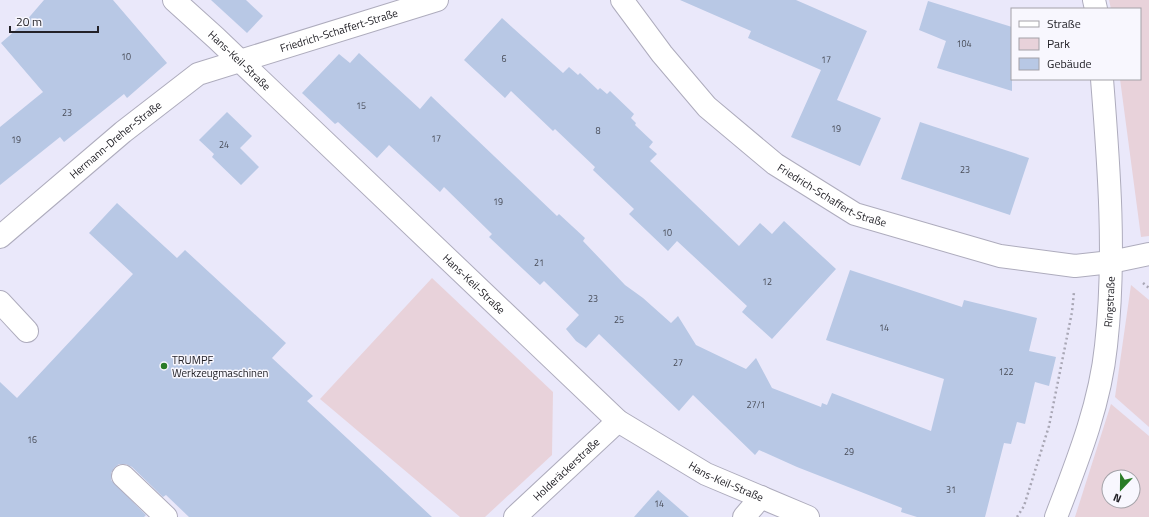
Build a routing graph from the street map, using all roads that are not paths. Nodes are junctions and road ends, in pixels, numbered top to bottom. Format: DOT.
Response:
graph roads {
  1 [pos="174,0"];
  2 [pos="437,0"];
  3 [pos="622,0"];
  4 [pos="241,62"];
  5 [pos="1102,80"];
  6 [pos="0,237"];
  7 [pos="1149,254"];
  8 [pos="1111,262"];
  9 [pos="0,302"];
  10 [pos="27,331"];
  11 [pos="618,421"];
  12 [pos="124,476"];
  13 [pos="760,497"];
  14 [pos="166,517"];
  15 [pos="514,517"];
  16 [pos="744,517"];
  17 [pos="808,517"];
  18 [pos="1056,517"];
  1 -- 4 [label="street, Hans-Keil-Straße"];
  2 -- 4 [label="street, Friedrich-Schaffert-Straße"];
  3 -- 8 [label="street, Friedrich-Schaffert-Straße"];
  4 -- 6 [label="street, Hermann-Dreher-Straße"];
  4 -- 11 [label="street, Hans-Keil-Straße"];
  5 -- 8 [label="street, Ringstraße"];
  7 -- 8 [label="street, Friedrich-Schaffert-Straße"];
  8 -- 18 [label="street, Ringstraße"];
  9 -- 10 [label="street"];
  11 -- 13 [label="street, Hans-Keil-Straße"];
  11 -- 15 [label="street, Holderäckerstraße"];
  12 -- 14 [label="street"];
  13 -- 16 [label="street"];
  13 -- 17 [label="street, Hans-Keil-Straße"];
}
